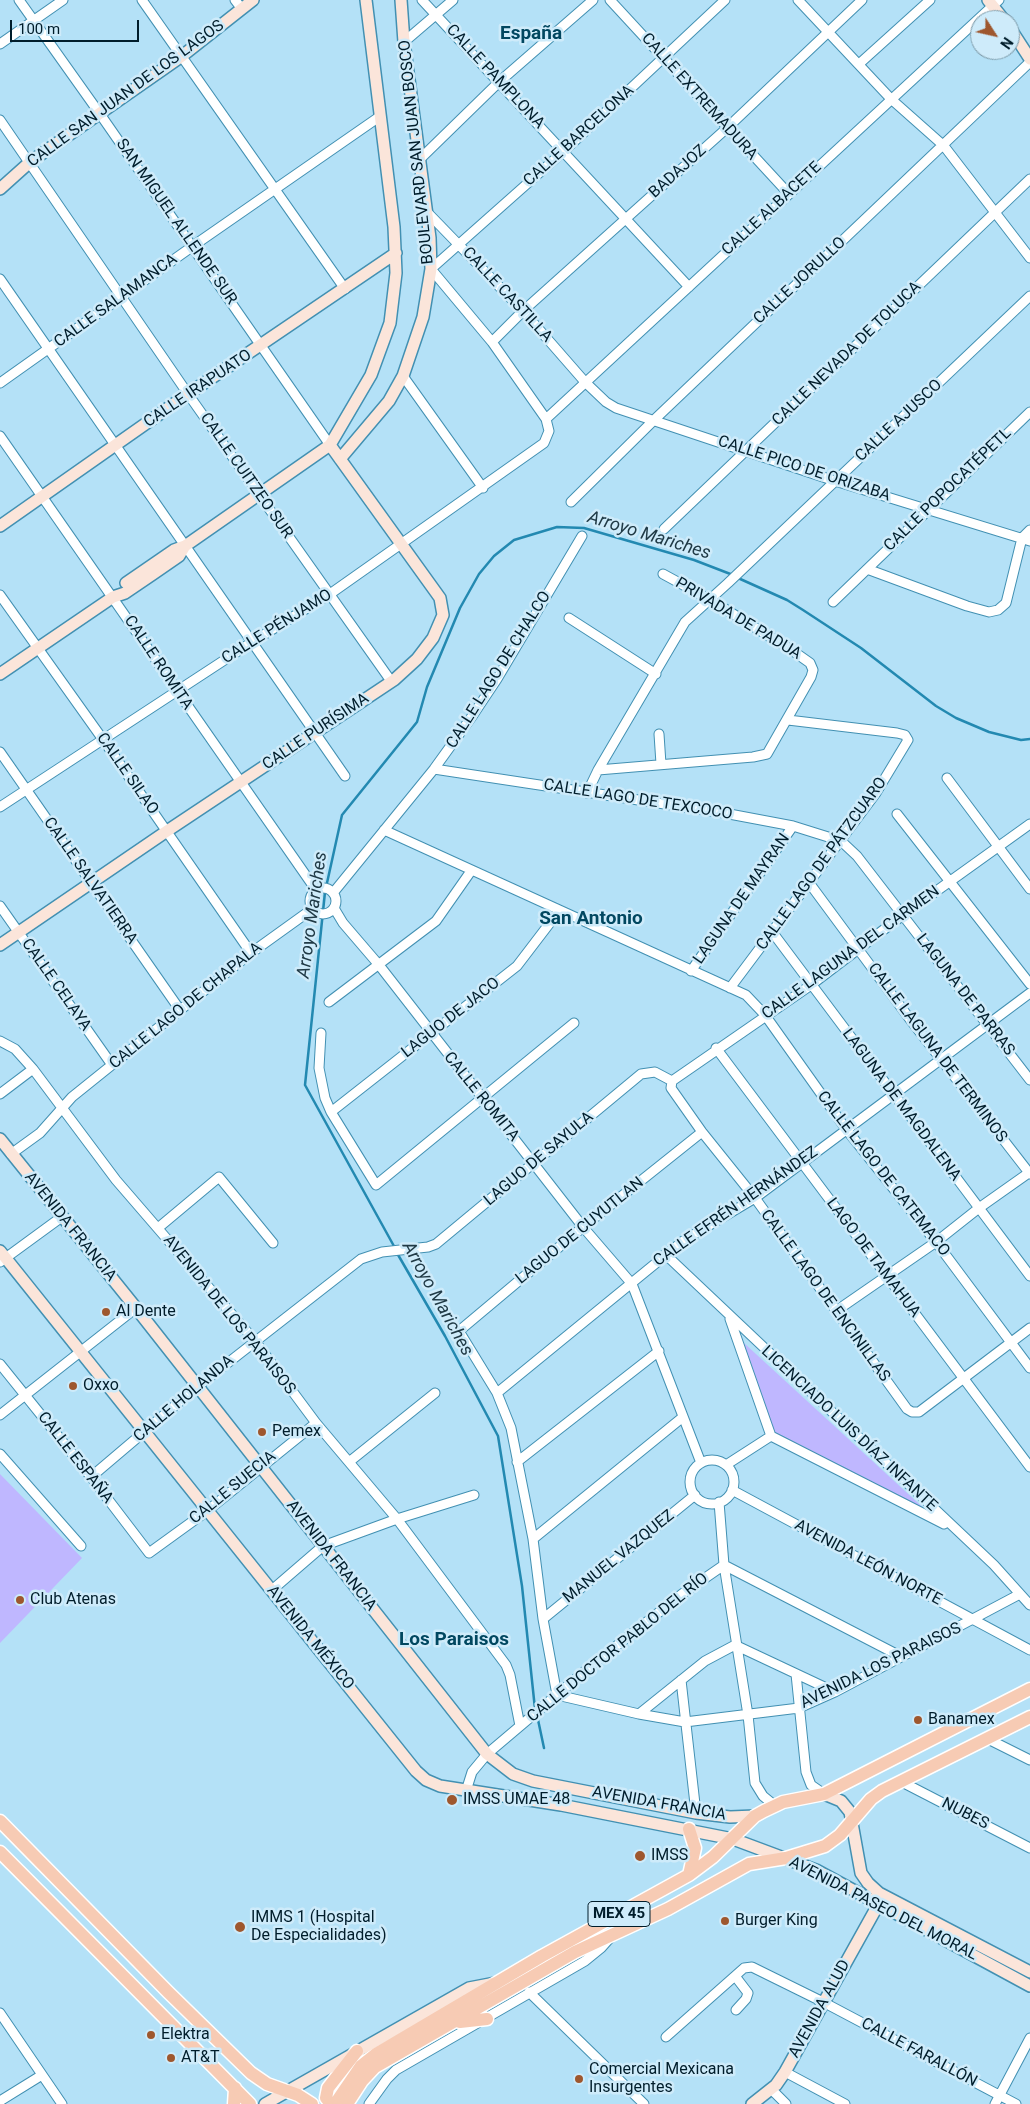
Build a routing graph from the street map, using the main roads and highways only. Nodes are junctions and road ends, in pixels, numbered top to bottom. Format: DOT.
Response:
graph roads {
  1 [pos="1030,1689"];
  2 [pos="1030,1717"];
  3 [pos="0,1821"];
  4 [pos="689,1829"];
  5 [pos="0,1852"];
  6 [pos="689,1875"];
  7 [pos="487,2019"];
  8 [pos="452,2024"];
  9 [pos="357,2051"];
  10 [pos="235,2088"];
  11 [pos="234,2104"];
  12 [pos="250,2104"];
  13 [pos="312,2104"];
  14 [pos="331,2104"];
  15 [pos="335,2104"];
  16 [pos="347,2104"];
  1 -- 6 [label="main road, MEX 45"];
  2 -- 8 [label="main road, MEX 45"];
  3 -- 13 [label="main road"];
  4 -- 6 [label="main road"];
  5 -- 10 [label="main road"];
  6 -- 15 [label="main road, MEX 45"];
  7 -- 8 [label="main road"];
  8 -- 16 [label="main road, MEX 45"];
  9 -- 14 [label="main road"];
  10 -- 11 [label="main road"];
  10 -- 12 [label="main road"];
}
